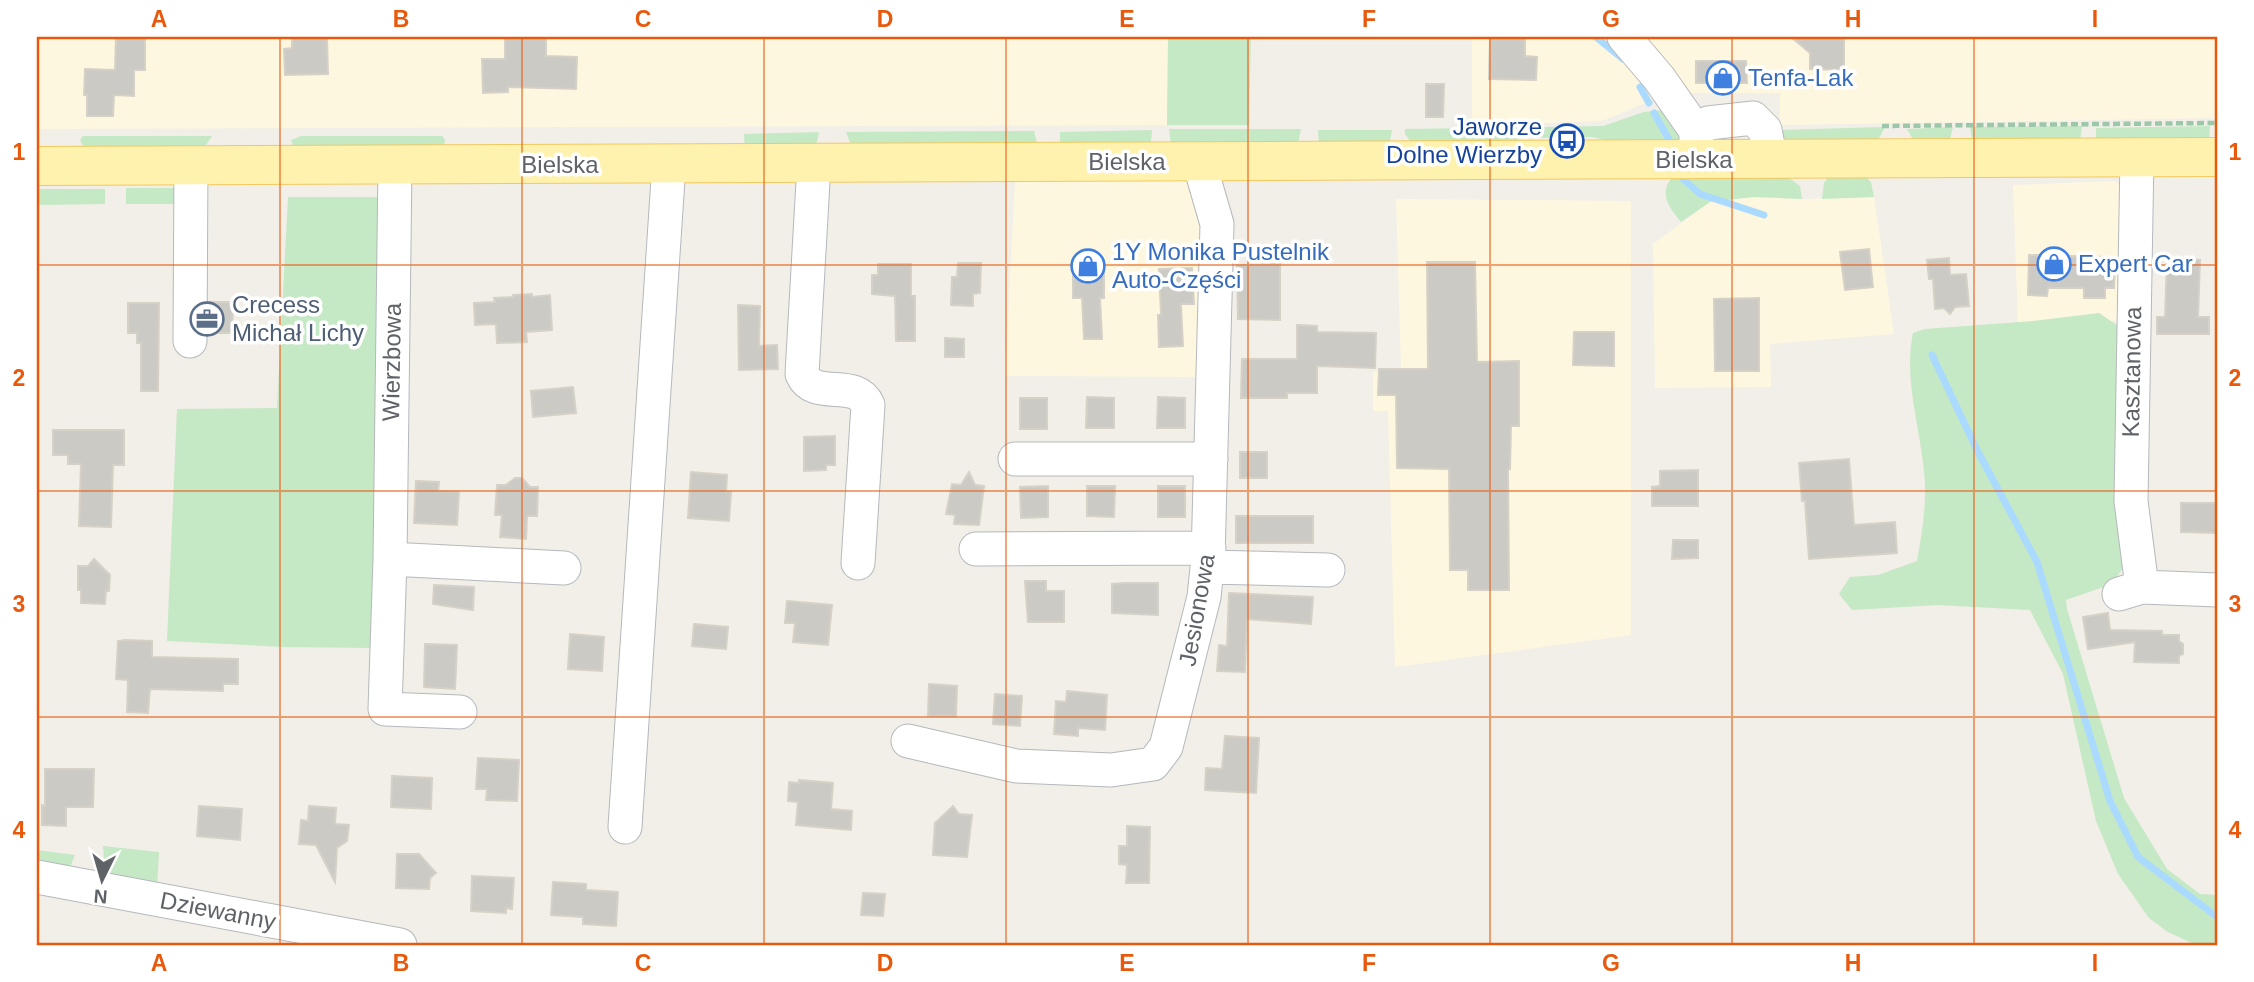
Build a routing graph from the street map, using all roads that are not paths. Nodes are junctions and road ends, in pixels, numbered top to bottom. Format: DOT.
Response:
graph roads {
  1 [pos="1623,37"];
  2 [pos="1696,145"];
  3 [pos="2137,157"];
  4 [pos="2217,157"];
  5 [pos="1199,162"];
  6 [pos="669,164"];
  7 [pos="814,164"];
  8 [pos="37,166"];
  9 [pos="191,166"];
  10 [pos="394,166"];
  11 [pos="190,341"];
  12 [pos="1015,459"];
  13 [pos="1211,459"];
  14 [pos="976,549"];
  15 [pos="1208,558"];
  16 [pos="390,559"];
  17 [pos="858,563"];
  18 [pos="564,568"];
  19 [pos="1328,570"];
  20 [pos="2217,590"];
  21 [pos="460,712"];
  22 [pos="908,741"];
  23 [pos="625,827"];
  24 [pos="37,877"];
  25 [pos="400,945"];
  1 -- 2 [label="street"];
  2 -- 3 [label="main road, Bielska"];
  2 -- 5 [label="main road, Bielska"];
  3 -- 4 [label="main road, Bielska"];
  3 -- 20 [label="street, Kasztanowa"];
  5 -- 7 [label="main road, Bielska"];
  5 -- 13 [label="street, Jesionowa"];
  6 -- 7 [label="main road, Bielska"];
  6 -- 10 [label="main road, Bielska"];
  6 -- 23 [label="street"];
  7 -- 17 [label="street"];
  8 -- 9 [label="main road, Bielska"];
  9 -- 10 [label="main road, Bielska"];
  9 -- 11 [label="street"];
  10 -- 16 [label="street, Wierzbowa"];
  12 -- 13 [label="street"];
  13 -- 15 [label="street, Jesionowa"];
  14 -- 15 [label="street"];
  15 -- 19 [label="street"];
  15 -- 22 [label="street, Jesionowa"];
  16 -- 18 [label="street"];
  16 -- 21 [label="street, Wierzbowa"];
  24 -- 25 [label="street, Dziewanny"];
}
